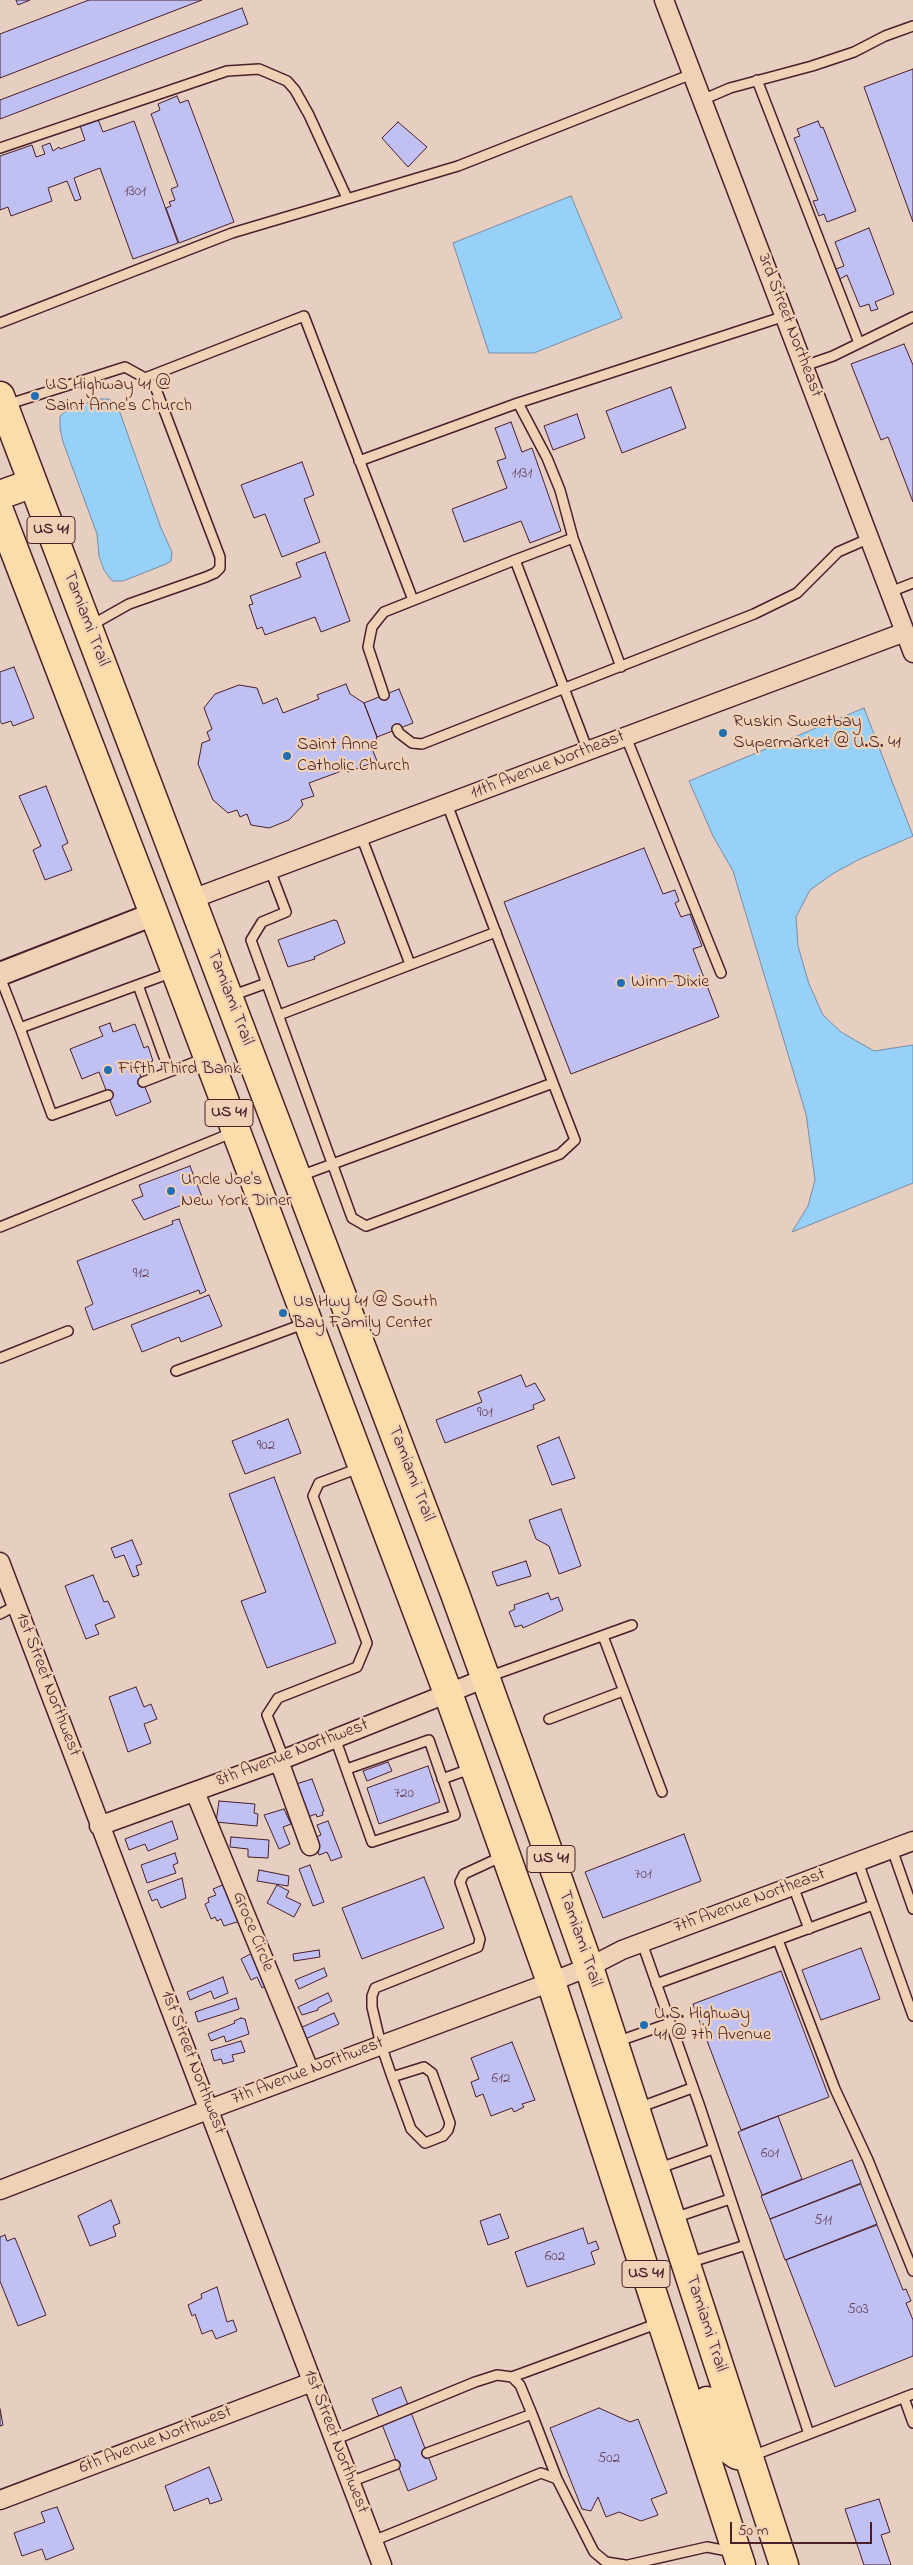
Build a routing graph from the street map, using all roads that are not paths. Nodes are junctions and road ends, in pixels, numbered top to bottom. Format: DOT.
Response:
graph roads {
  1 [pos="664,0"];
  2 [pos="913,26"];
  3 [pos="692,74"];
  4 [pos="757,80"];
  5 [pos="702,100"];
  6 [pos="0,148"];
  7 [pos="347,198"];
  8 [pos="785,316"];
  9 [pos="913,317"];
  10 [pos="0,323"];
  11 [pos="859,343"];
  12 [pos="804,366"];
  13 [pos="145,378"];
  14 [pos="2,401"];
  15 [pos="518,403"];
  16 [pos="359,461"];
  17 [pos="33,483"];
  18 [pos="0,495"];
  19 [pos="0,513"];
  20 [pos="573,538"];
  21 [pos="870,538"];
  22 [pos="514,560"];
  23 [pos="913,583"];
  24 [pos="890,592"];
  25 [pos="413,600"];
  26 [pos="88,628"];
  27 [pos="905,632"];
  28 [pos="913,653"];
  29 [pos="621,667"];
  30 [pos="564,690"];
  31 [pos="384,695"];
  32 [pos="397,729"];
  33 [pos="626,737"];
  34 [pos="588,751"];
  35 [pos="447,804"];
  36 [pos="117,817"];
  37 [pos="362,836"];
  38 [pos="270,870"];
  39 [pos="192,899"];
  40 [pos="154,914"];
  41 [pos="496,932"];
  42 [pos="209,946"];
  43 [pos="410,964"];
  44 [pos="176,971"];
  45 [pos="721,973"];
  46 [pos="0,975"];
  47 [pos="267,983"];
  48 [pos="138,985"];
  49 [pos="228,997"];
  50 [pos="279,1015"];
  51 [pos="20,1028"];
  52 [pos="208,1057"];
  53 [pos="169,1072"];
  54 [pos="143,1082"];
  55 [pos="553,1083"];
  56 [pos="108,1096"];
  57 [pos="236,1131"];
  58 [pos="333,1163"];
  59 [pos="297,1177"];
  60 [pos="0,1227"];
  61 [pos="308,1322"];
  62 [pos="68,1331"];
  63 [pos="0,1358"];
  64 [pos="176,1371"];
  65 [pos="363,1467"];
  66 [pos="0,1562"];
  67 [pos="17,1605"];
  68 [pos="0,1614"];
  69 [pos="632,1625"];
  70 [pos="603,1636"];
  71 [pos="486,1678"];
  72 [pos="623,1691"];
  73 [pos="448,1693"];
  74 [pos="549,1719"];
  75 [pos="335,1738"];
  76 [pos="282,1760"];
  77 [pos="474,1767"];
  78 [pos="347,1769"];
  79 [pos="442,1779"];
  80 [pos="195,1792"];
  81 [pos="662,1792"];
  82 [pos="99,1826"];
  83 [pos="913,1842"];
  84 [pos="310,1846"];
  85 [pos="892,1849"];
  86 [pos="506,1855"];
  87 [pos="858,1862"];
  88 [pos="793,1886"];
  89 [pos="910,1893"];
  90 [pos="873,1906"];
  91 [pos="913,1909"];
  92 [pos="809,1929"];
  93 [pos="778,1940"];
  94 [pos="642,1943"];
  95 [pos="589,1967"];
  96 [pos="551,1982"];
  97 [pos="656,1984"];
  98 [pos="913,2016"];
  99 [pos="670,2023"];
  100 [pos="614,2043"];
  101 [pos="380,2045"];
  102 [pos="310,2072"];
  103 [pos="392,2077"];
  104 [pos="692,2088"];
  105 [pos="210,2109"];
  106 [pos="635,2109"];
  107 [pos="714,2149"];
  108 [pos="655,2170"];
  109 [pos="0,2190"];
  110 [pos="730,2199"];
  111 [pos="671,2219"];
  112 [pos="746,2245"];
  113 [pos="685,2264"];
  114 [pos="913,2271"];
  115 [pos="666,2320"];
  116 [pos="512,2377"];
  117 [pos="312,2382"];
  118 [pos="913,2394"];
  119 [pos="904,2398"];
  120 [pos="532,2414"];
  121 [pos="913,2424"];
  122 [pos="809,2434"];
  123 [pos="334,2440"];
  124 [pos="427,2453"];
  125 [pos="749,2457"];
  126 [pos="395,2465"];
  127 [pos="557,2479"];
  128 [pos="350,2482"];
  129 [pos="0,2500"];
  130 [pos="373,2541"];
  131 [pos="745,2561"];
  132 [pos="607,2563"];
  133 [pos="382,2565"];
  134 [pos="627,2565"];
  135 [pos="784,2565"];
  1 -- 3 [label="street, 3rd Street Northeast"];
  2 -- 4 [label="lane"];
  3 -- 5 [label="street, 3rd Street Northeast"];
  3 -- 7 [label="lane"];
  4 -- 5 [label="lane"];
  4 -- 11 [label="lane"];
  5 -- 8 [label="street, 3rd Street Northeast"];
  6 -- 7 [label="lane"];
  7 -- 10 [label="lane"];
  8 -- 12 [label="street, 3rd Street Northeast"];
  8 -- 15 [label="lane"];
  9 -- 11 [label="lane"];
  11 -- 12 [label="lane"];
  12 -- 21 [label="street, 3rd Street Northeast"];
  13 -- 14 [label="lane"];
  13 -- 16 [label="lane"];
  13 -- 26 [label="lane"];
  14 -- 17 [label="main road, Tamiami Trail / US 41"];
  15 -- 16 [label="lane"];
  15 -- 20 [label="lane"];
  16 -- 25 [label="lane"];
  17 -- 18 [label="main road"];
  17 -- 26 [label="main road, Tamiami Trail / US 41"];
  19 -- 36 [label="main road, US 41"];
  20 -- 22 [label="lane"];
  20 -- 29 [label="lane"];
  21 -- 24 [label="street, 3rd Street Northeast"];
  21 -- 29 [label="lane"];
  22 -- 25 [label="lane"];
  22 -- 30 [label="lane"];
  23 -- 24 [label="lane"];
  24 -- 27 [label="street, 3rd Street Northeast"];
  25 -- 31 [label="lane"];
  26 -- 39 [label="main road, Tamiami Trail / US 41"];
  27 -- 28 [label="street, 3rd Street Northeast"];
  27 -- 33 [label="street, 11th Avenue Northeast"];
  29 -- 30 [label="lane"];
  30 -- 32 [label="lane"];
  30 -- 34 [label="lane"];
  33 -- 34 [label="street, 11th Avenue Northeast"];
  33 -- 45 [label="lane"];
  34 -- 35 [label="street, 11th Avenue Northeast"];
  35 -- 37 [label="street, 11th Avenue Northeast"];
  35 -- 41 [label="lane"];
  36 -- 39 [label="main road"];
  36 -- 40 [label="main road, US 41"];
  37 -- 38 [label="street, 11th Avenue Northeast"];
  37 -- 43 [label="lane"];
  38 -- 39 [label="street, 11th Avenue Northeast"];
  38 -- 47 [label="lane"];
  39 -- 42 [label="main road, Tamiami Trail / US 41"];
  40 -- 42 [label="main road"];
  40 -- 44 [label="main road, US 41"];
  40 -- 46 [label="street"];
  41 -- 43 [label="lane"];
  41 -- 55 [label="lane"];
  42 -- 49 [label="main road, Tamiami Trail / US 41"];
  43 -- 50 [label="lane"];
  44 -- 48 [label="lane"];
  44 -- 52 [label="main road, US 41"];
  46 -- 51 [label="lane"];
  47 -- 49 [label="lane"];
  47 -- 50 [label="lane"];
  48 -- 51 [label="lane"];
  48 -- 53 [label="lane"];
  49 -- 59 [label="main road, Tamiami Trail / US 41"];
  50 -- 58 [label="lane"];
  51 -- 56 [label="lane"];
  52 -- 53 [label="lane"];
  52 -- 57 [label="main road, US 41"];
  53 -- 54 [label="lane"];
  55 -- 58 [label="lane"];
  55 -- 58 [label="lane"];
  57 -- 60 [label="lane"];
  57 -- 61 [label="main road, US 41"];
  58 -- 59 [label="lane"];
  59 -- 71 [label="main road, Tamiami Trail / US 41"];
  61 -- 64 [label="lane"];
  61 -- 65 [label="main road, US 41"];
  62 -- 63 [label="lane"];
  65 -- 73 [label="main road, US 41"];
  65 -- 76 [label="lane"];
  66 -- 67 [label="street, 1st Street Northwest"];
  67 -- 68 [label="lane"];
  67 -- 82 [label="street, 1st Street Northwest"];
  69 -- 70 [label="lane"];
  70 -- 71 [label="lane"];
  70 -- 72 [label="lane"];
  71 -- 73 [label="street, 8th Avenue Northwest"];
  71 -- 95 [label="main road, Tamiami Trail / US 41"];
  72 -- 74 [label="lane"];
  72 -- 81 [label="lane"];
  73 -- 75 [label="street, 8th Avenue Northwest"];
  73 -- 77 [label="main road, US 41"];
  75 -- 76 [label="street, 8th Avenue Northwest"];
  75 -- 78 [label="lane"];
  76 -- 80 [label="street, 8th Avenue Northwest"];
  76 -- 84 [label="street"];
  77 -- 79 [label="lane"];
  77 -- 86 [label="main road, US 41"];
  78 -- 79 [label="lane"];
  78 -- 79 [label="lane"];
  80 -- 82 [label="street, 8th Avenue Northwest"];
  80 -- 102 [label="street, Groce Circle"];
  82 -- 105 [label="street, 1st Street Northwest"];
  83 -- 85 [label="street, 7th Avenue Northeast"];
  85 -- 87 [label="street, 7th Avenue Northeast"];
  85 -- 89 [label="lane"];
  86 -- 96 [label="main road, US 41"];
  86 -- 101 [label="lane"];
  87 -- 88 [label="street, 7th Avenue Northeast"];
  87 -- 90 [label="lane"];
  88 -- 92 [label="lane"];
  88 -- 94 [label="street, 7th Avenue Northeast"];
  89 -- 91 [label="lane"];
  90 -- 92 [label="lane"];
  90 -- 98 [label="lane"];
  92 -- 93 [label="lane"];
  93 -- 97 [label="lane"];
  93 -- 114 [label="lane"];
  94 -- 95 [label="street, 7th Avenue Northeast"];
  94 -- 97 [label="lane"];
  95 -- 96 [label="street, 7th Avenue Northwest"];
  95 -- 100 [label="main road, Tamiami Trail / US 41"];
  96 -- 101 [label="street, 7th Avenue Northwest"];
  96 -- 115 [label="main road, US 41"];
  97 -- 99 [label="lane"];
  99 -- 100 [label="lane"];
  99 -- 104 [label="lane"];
  100 -- 106 [label="main road, Tamiami Trail / US 41"];
  101 -- 102 [label="street, 7th Avenue Northwest"];
  101 -- 103 [label="lane"];
  102 -- 105 [label="street, 7th Avenue Northwest"];
  103 -- 103 [label="lane"];
  104 -- 106 [label="lane"];
  104 -- 107 [label="lane"];
  105 -- 109 [label="street, 7th Avenue Northwest"];
  105 -- 117 [label="street, 1st Street Northwest"];
  106 -- 108 [label="main road, Tamiami Trail / US 41"];
  107 -- 108 [label="lane"];
  107 -- 110 [label="lane"];
  108 -- 111 [label="main road, Tamiami Trail / US 41"];
  110 -- 111 [label="lane"];
  110 -- 112 [label="lane"];
  111 -- 113 [label="main road, Tamiami Trail / US 41"];
  112 -- 113 [label="lane"];
  112 -- 122 [label="lane"];
  113 -- 125 [label="main road, Tamiami Trail / US 41"];
  115 -- 116 [label="lane"];
  115 -- 125 [label="main road"];
  115 -- 131 [label="main road, US 41"];
  116 -- 120 [label="lane"];
  116 -- 123 [label="lane"];
  117 -- 123 [label="street, 1st Street Northwest"];
  117 -- 129 [label="street, 6th Avenue Northwest"];
  118 -- 119 [label="lane"];
  119 -- 121 [label="lane"];
  119 -- 122 [label="lane"];
  120 -- 124 [label="lane"];
  120 -- 127 [label="lane"];
  122 -- 125 [label="lane"];
  123 -- 128 [label="street, 1st Street Northwest"];
  125 -- 135 [label="main road, Tamiami Trail / US 41"];
  126 -- 128 [label="lane"];
  127 -- 130 [label="lane"];
  127 -- 132 [label="lane"];
  128 -- 130 [label="street, 1st Street Northwest"];
  130 -- 133 [label="street, 1st Street Northwest"];
  131 -- 134 [label="lane"];
  132 -- 134 [label="lane"];
}
